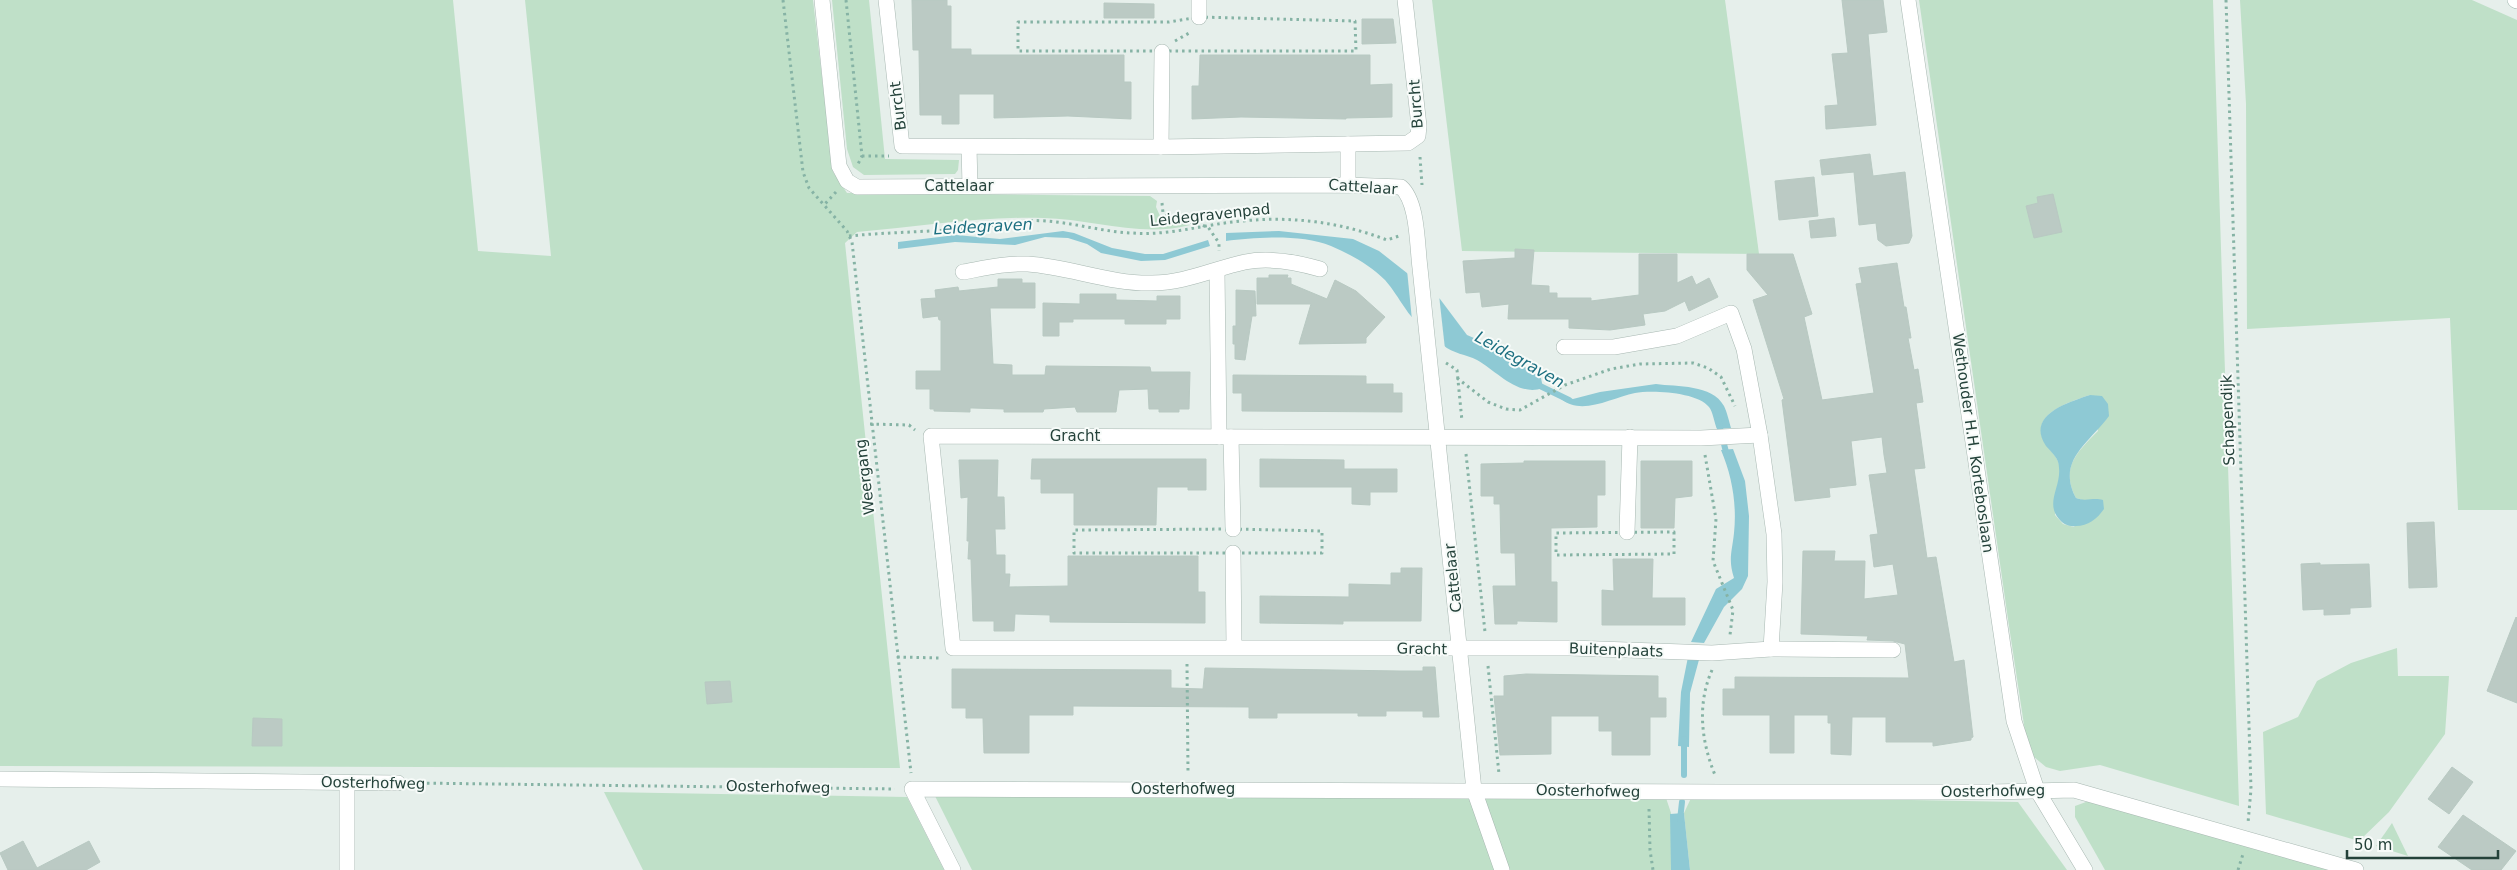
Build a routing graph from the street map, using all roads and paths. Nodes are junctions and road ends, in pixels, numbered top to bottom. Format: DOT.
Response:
graph roads {
  1 [pos="784,0"];
  2 [pos="822,0"];
  3 [pos="846,0"];
  4 [pos="886,0"];
  5 [pos="1199,0"];
  6 [pos="1406,0"];
  7 [pos="1908,0"];
  8 [pos="2226,0"];
  9 [pos="1198,23"];
  10 [pos="1165,47"];
  11 [pos="1348,144"];
  12 [pos="902,146"];
  13 [pos="969,147"];
  14 [pos="1161,147"];
  15 [pos="862,156"];
  16 [pos="847,181"];
  17 [pos="1348,185"];
  18 [pos="970,186"];
  19 [pos="824,205"];
  20 [pos="1414,222"];
  21 [pos="1208,226"];
  22 [pos="849,236"];
  23 [pos="1320,268"];
  24 [pos="1217,270"];
  25 [pos="964,272"];
  26 [pos="1564,347"];
  27 [pos="1442,360"];
  28 [pos="1457,378"];
  29 [pos="870,424"];
  30 [pos="932,436"];
  31 [pos="1747,436"];
  32 [pos="1225,437"];
  33 [pos="1438,437"];
  34 [pos="1464,437"];
  35 [pos="1630,437"];
  36 [pos="1703,438"];
  37 [pos="1233,529"];
  38 [pos="1627,532"];
  39 [pos="1074,553"];
  40 [pos="1234,553"];
  41 [pos="1186,647"];
  42 [pos="1234,647"];
  43 [pos="953,648"];
  44 [pos="1771,649"];
  45 [pos="1461,650"];
  46 [pos="1487,650"];
  47 [pos="1893,650"];
  48 [pos="1716,652"];
  49 [pos="897,657"];
  50 [pos="0,779"];
  51 [pos="347,783"];
  52 [pos="398,783"];
  53 [pos="1188,788"];
  54 [pos="912,789"];
  55 [pos="1474,790"];
  56 [pos="1500,790"];
  57 [pos="2037,790"];
  58 [pos="1648,791"];
  59 [pos="1722,792"];
  60 [pos="2248,839"];
  61 [pos="347,870"];
  62 [pos="953,870"];
  63 [pos="1502,870"];
  64 [pos="1653,870"];
  65 [pos="2085,870"];
  66 [pos="2356,870"];
  1 -- 19 [label="path"];
  2 -- 16 [label="street"];
  3 -- 15 [label="path"];
  4 -- 12 [label="street, Burcht"];
  5 -- 9 [label="street"];
  6 -- 11 [label="street, Burcht"];
  7 -- 57 [label="street, Wethouder H.H. Korteboslaan"];
  8 -- 60 [label="path, Schapendijk"];
  9 -- 10 [label="path"];
  9 -- 10 [label="path"];
  9 -- 10 [label="path"];
  10 -- 14 [label="street"];
  11 -- 14 [label="street, Burcht"];
  11 -- 17 [label="street"];
  12 -- 13 [label="street, Burcht"];
  12 -- 15 [label="path"];
  13 -- 14 [label="street, Burcht"];
  13 -- 18 [label="street"];
  15 -- 16 [label="path"];
  16 -- 18 [label="street, Cattelaar"];
  16 -- 19 [label="path"];
  17 -- 18 [label="street, Cattelaar"];
  17 -- 20 [label="street, Cattelaar"];
  19 -- 22 [label="path, Weergang"];
  20 -- 21 [label="path, Leidegravenpad"];
  20 -- 33 [label="street, Cattelaar"];
  21 -- 22 [label="path, Leidegravenpad"];
  21 -- 24 [label="path"];
  22 -- 29 [label="path, Weergang"];
  23 -- 24 [label="street"];
  24 -- 25 [label="street"];
  24 -- 32 [label="street"];
  26 -- 31 [label="street"];
  27 -- 28 [label="path"];
  28 -- 31 [label="path"];
  28 -- 34 [label="path"];
  29 -- 30 [label="path"];
  29 -- 49 [label="path, Weergang"];
  30 -- 32 [label="street, Gracht"];
  30 -- 43 [label="street"];
  31 -- 36 [label="street"];
  31 -- 44 [label="street"];
  32 -- 33 [label="street, Gracht"];
  32 -- 37 [label="street"];
  33 -- 34 [label="street"];
  33 -- 45 [label="street, Cattelaar"];
  34 -- 35 [label="street"];
  34 -- 46 [label="path"];
  35 -- 36 [label="street"];
  35 -- 38 [label="street"];
  36 -- 48 [label="path"];
  37 -- 39 [label="path"];
  40 -- 42 [label="street"];
  41 -- 42 [label="street, Gracht"];
  41 -- 43 [label="street, Gracht"];
  41 -- 53 [label="path"];
  42 -- 45 [label="street, Gracht"];
  43 -- 49 [label="path"];
  44 -- 47 [label="street, Buitenplaats"];
  44 -- 48 [label="street, Buitenplaats"];
  45 -- 46 [label="street, Buitenplaats"];
  45 -- 55 [label="street, Cattelaar"];
  46 -- 48 [label="street, Buitenplaats"];
  46 -- 56 [label="path"];
  48 -- 59 [label="path"];
  49 -- 54 [label="path, Weergang"];
  50 -- 51 [label="street, Oosterhofweg"];
  51 -- 52 [label="street, Oosterhofweg"];
  51 -- 61 [label="street"];
  52 -- 54 [label="path, Oosterhofweg"];
  53 -- 54 [label="street, Oosterhofweg"];
  53 -- 55 [label="street, Oosterhofweg"];
  54 -- 62 [label="street"];
  55 -- 56 [label="street, Oosterhofweg"];
  55 -- 63 [label="street, Cattelaar"];
  56 -- 58 [label="street, Oosterhofweg"];
  57 -- 59 [label="street, Oosterhofweg"];
  57 -- 60 [label="street, Oosterhofweg"];
  57 -- 65 [label="street, Wethouder H.H. Korteboslaan"];
  58 -- 59 [label="street, Oosterhofweg"];
  58 -- 64 [label="path"];
  60 -- 66 [label="street, Oosterhofweg"];
}
